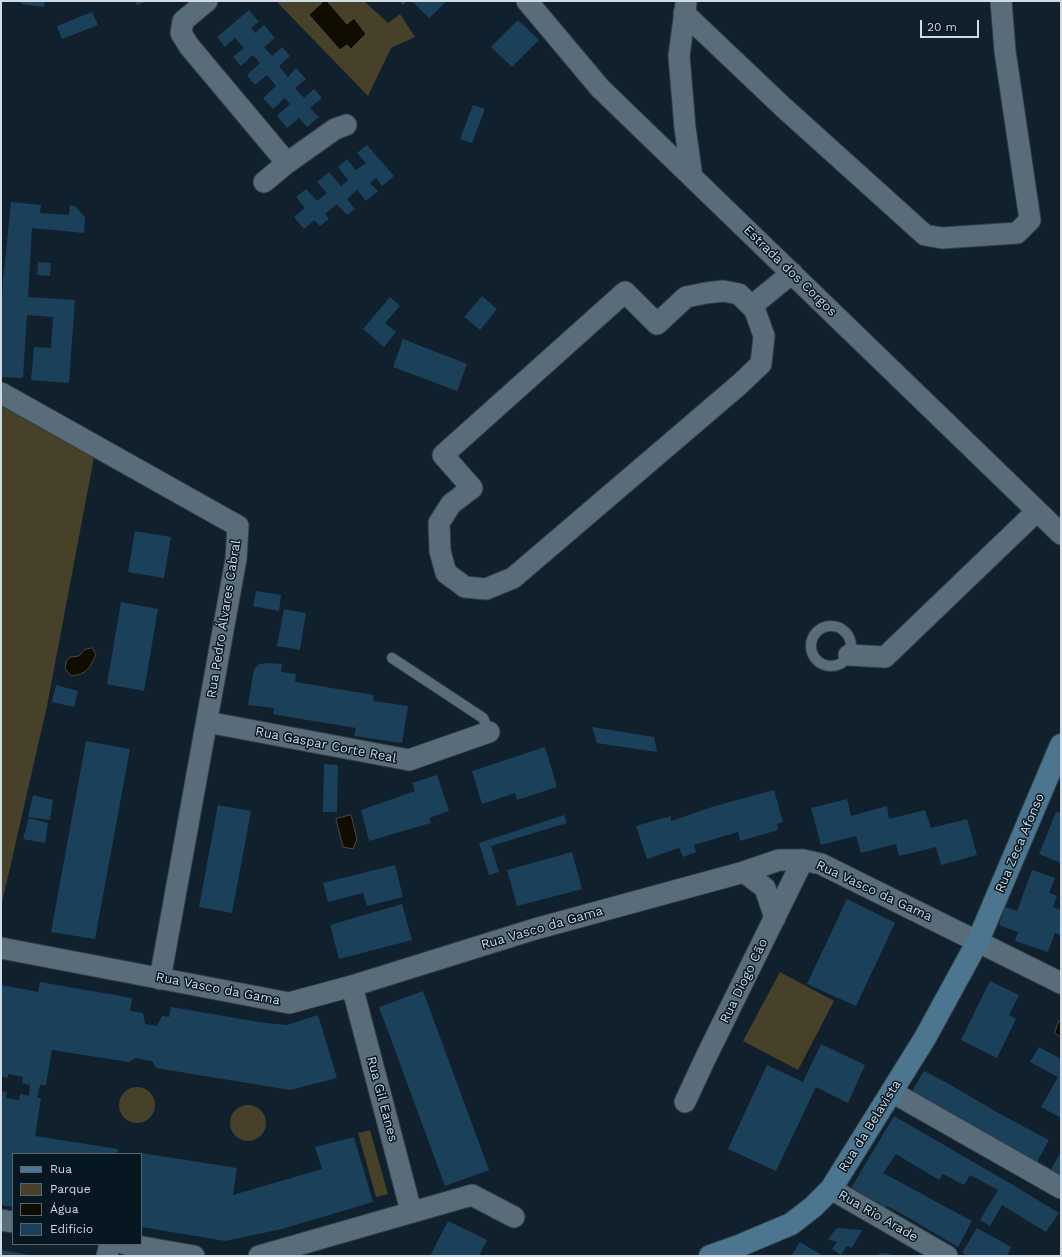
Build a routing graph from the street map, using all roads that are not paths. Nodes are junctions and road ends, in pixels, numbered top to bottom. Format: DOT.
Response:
graph roads {
  1 [pos="207,1"];
  2 [pos="527,1"];
  3 [pos="1001,1"];
  4 [pos="686,7"];
  5 [pos="346,125"];
  6 [pos="287,163"];
  7 [pos="692,177"];
  8 [pos="264,182"];
  9 [pos="792,273"];
  10 [pos="754,309"];
  11 [pos="1,393"];
  12 [pos="1037,511"];
  13 [pos="1061,534"];
  14 [pos="849,655"];
  15 [pos="392,658"];
  16 [pos="207,722"];
  17 [pos="489,732"];
  18 [pos="1061,745"];
  19 [pos="803,860"];
  20 [pos="744,872"];
  21 [pos="775,918"];
  22 [pos="978,941"];
  23 [pos="1,948"];
  24 [pos="160,979"];
  25 [pos="1061,983"];
  26 [pos="352,986"];
  27 [pos="892,1092"];
  28 [pos="685,1102"];
  29 [pos="1061,1188"];
  30 [pos="831,1189"];
  31 [pos="411,1211"];
  32 [pos="514,1217"];
  33 [pos="1,1220"];
  34 [pos="12,1222"];
  35 [pos="110,1245"];
  36 [pos="131,1245"];
  37 [pos="723,1254"];
  38 [pos="107,1256"];
  39 [pos="194,1256"];
  40 [pos="259,1256"];
  41 [pos="947,1256"];
  1 -- 6 [label="street"];
  2 -- 7 [label="street, Estrada dos Corgos"];
  3 -- 4 [label="street"];
  4 -- 7 [label="street"];
  5 -- 6 [label="street"];
  6 -- 8 [label="street"];
  7 -- 9 [label="street, Estrada dos Corgos"];
  9 -- 10 [label="street"];
  9 -- 12 [label="street, Estrada dos Corgos"];
  10 -- 10 [label="street"];
  11 -- 16 [label="street, Rua Pedro Álvares Cabral"];
  12 -- 13 [label="street, Estrada dos Corgos"];
  12 -- 14 [label="street"];
  14 -- 14 [label="lane"];
  15 -- 17 [label="lane"];
  16 -- 17 [label="street, Rua Gaspar Corte Real"];
  16 -- 24 [label="street, Rua Pedro Álvares Cabral"];
  18 -- 22 [label="street, Rua Zeca Afonso"];
  19 -- 20 [label="street, Rua Vasco da Gama"];
  19 -- 21 [label="street, Rua Diogo Cão"];
  19 -- 22 [label="street, Rua Vasco da Gama"];
  20 -- 21 [label="street"];
  20 -- 26 [label="street, Rua Vasco da Gama"];
  21 -- 28 [label="street, Rua Diogo Cão"];
  22 -- 25 [label="street, Rua Vasco da Gama"];
  22 -- 27 [label="street, Rua da Belavista"];
  23 -- 24 [label="street, Rua Vasco da Gama"];
  24 -- 26 [label="street, Rua Vasco da Gama"];
  26 -- 31 [label="street, Rua Gil Eanes"];
  27 -- 29 [label="street"];
  27 -- 30 [label="street, Rua da Belavista"];
  30 -- 37 [label="street, Rua da Belavista"];
  30 -- 41 [label="street, Rua Rio Arade"];
  31 -- 32 [label="street"];
  31 -- 40 [label="street"];
  33 -- 34 [label="street"];
  35 -- 38 [label="street"];
  36 -- 39 [label="street"];
}
